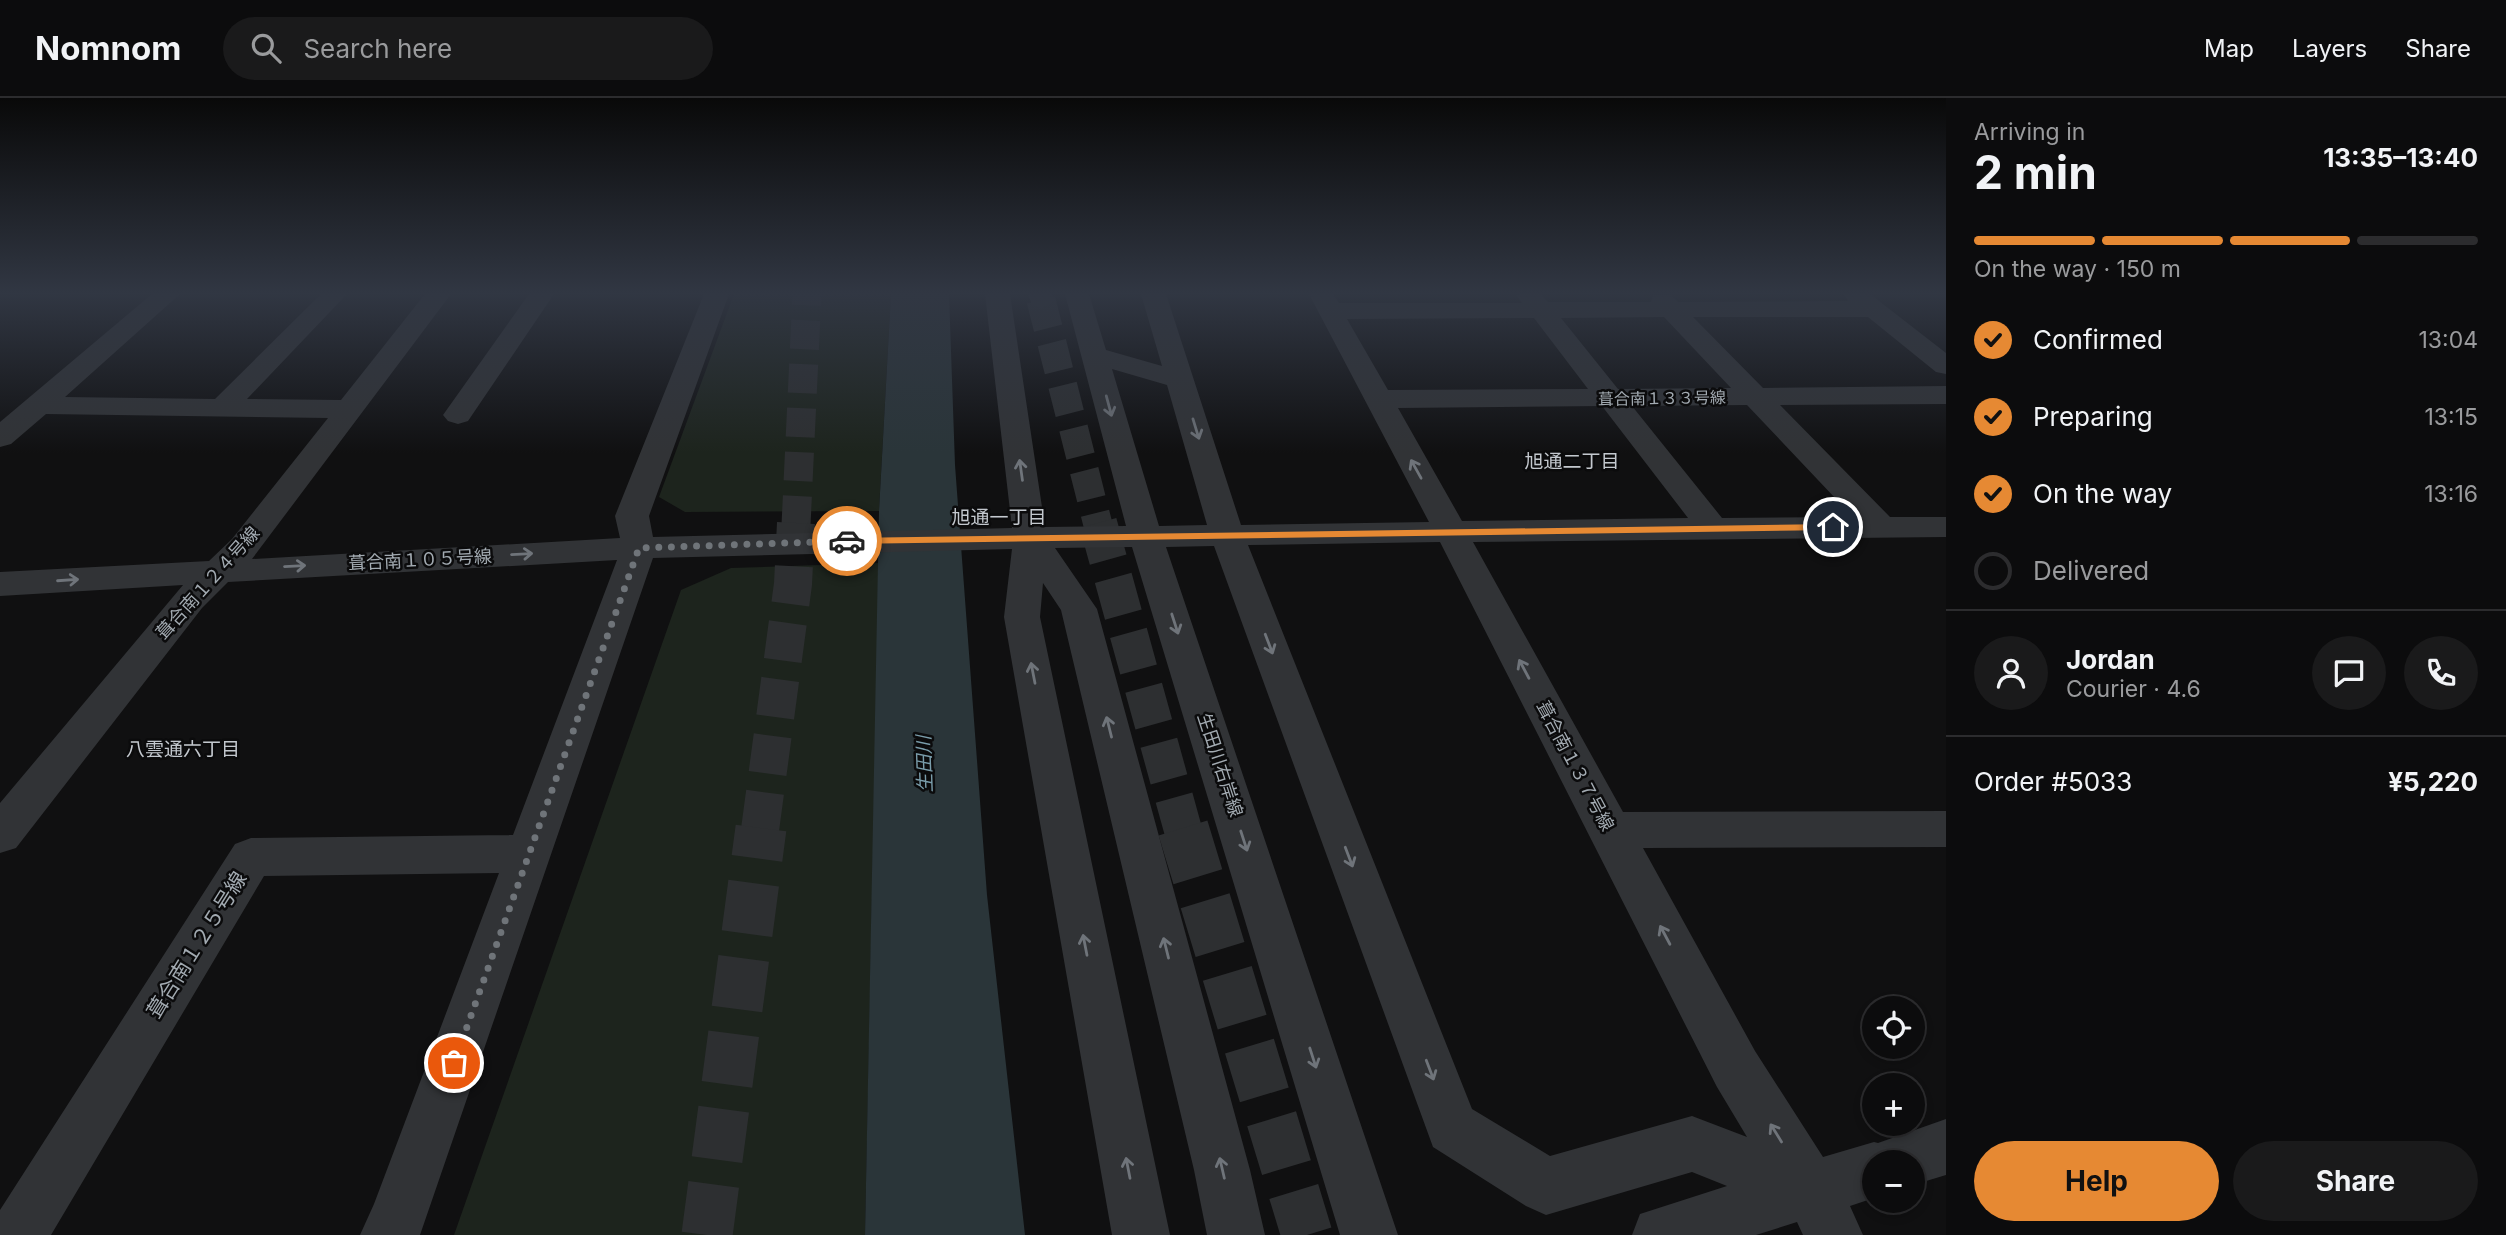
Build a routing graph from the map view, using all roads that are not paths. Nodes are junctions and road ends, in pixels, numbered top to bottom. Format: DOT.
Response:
graph roads {
  1 [pos="105,347"];
  2 [pos="282,347"];
  3 [pos="396,347"];
  4 [pos="505,347"];
  5 [pos="696,347"];
  6 [pos="1004,347"];
  7 [pos="1090,347"];
  8 [pos="1171,347"];
  9 [pos="1350,347"];
  10 [pos="1571,347"];
  11 [pos="1708,347"];
  12 [pos="1096,356"];
  13 [pos="1181,380"];
  14 [pos="1946,395"];
  15 [pos="1756,397"];
  16 [pos="1378,399"];
  17 [pos="1612,399"];
  18 [pos="38,405"];
  19 [pos="223,407"];
  20 [pos="347,409"];
  21 [pos="458,415"];
  22 [pos="0,438"];
  23 [pos="1881,527"];
  24 [pos="1946,527"];
  25 [pos="1713,528"];
  26 [pos="1451,532"];
  27 [pos="1227,535"];
  28 [pos="1147,536"];
  29 [pos="1030,538"];
  30 [pos="639,548"];
  31 [pos="218,570"];
  32 [pos="0,584"];
  33 [pos="1946,829"];
  34 [pos="1609,830"];
  35 [pos="0,835"];
  36 [pos="530,854"];
  37 [pos="1946,1147"];
  38 [pos="1925,1154"];
  39 [pos="1862,1180"];
  40 [pos="1823,1213"];
  41 [pos="18,1235"];
  42 [pos="389,1235"];
  43 [pos="1141,1235"];
  44 [pos="1236,1235"];
  45 [pos="1369,1235"];
  46 [pos="1661,1235"];
  1 -- 18 [label="street"];
  2 -- 19 [label="street"];
  3 -- 20 [label="street, 葺合南１２４号線"];
  4 -- 21 [label="street"];
  5 -- 30 [label="street"];
  29 -- 6 [label="street, one-way"];
  7 -- 12 [label="street, 生田川右岸線"];
  8 -- 13 [label="street"];
  9 -- 16 [label="street, 葺合南１３７号線"];
  10 -- 17 [label="street"];
  11 -- 15 [label="street"];
  12 -- 13 [label="street"];
  12 -- 28 [label="street, 生田川右岸線, one-way"];
  13 -- 27 [label="street, one-way"];
  14 -- 15 [label="street, 葺合南１３３号線"];
  15 -- 17 [label="street, 葺合南１３３号線"];
  15 -- 23 [label="street"];
  16 -- 17 [label="street, 葺合南１３３号線"];
  26 -- 16 [label="street, 葺合南１３７号線, one-way"];
  17 -- 25 [label="street"];
  18 -- 19 [label="street"];
  18 -- 22 [label="street"];
  19 -- 20 [label="street"];
  20 -- 31 [label="street, 葺合南１２４号線"];
  23 -- 24 [label="street, 葺合南１０５号線"];
  23 -- 25 [label="street, 葺合南１０５号線"];
  25 -- 26 [label="street, 葺合南１０５号線"];
  26 -- 27 [label="street, 葺合南１０５号線"];
  34 -- 26 [label="street, 葺合南１３７号線, one-way"];
  27 -- 28 [label="street, 葺合南１０５号線"];
  27 -- 40 [label="street, one-way"];
  28 -- 29 [label="street, 葺合南１０５号線"];
  28 -- 45 [label="street, 生田川右岸線, one-way"];
  29 -- 30 [label="street, 葺合南１０５号線"];
  43 -- 29 [label="street, one-way"];
  44 -- 29 [label="street, one-way"];
  31 -- 30 [label="street, 葺合南１０５号線, one-way"];
  30 -- 36 [label="street"];
  32 -- 31 [label="street, 葺合南１０５号線, one-way"];
  31 -- 35 [label="street, 葺合南１２４号線"];
  33 -- 34 [label="street"];
  40 -- 34 [label="street, 葺合南１３７号線, one-way"];
  36 -- 41 [label="street, 葺合南１２５号線"];
  36 -- 42 [label="street"];
  37 -- 38 [label="street"];
  39 -- 40 [label="street"];
  40 -- 46 [label="street"];
}
